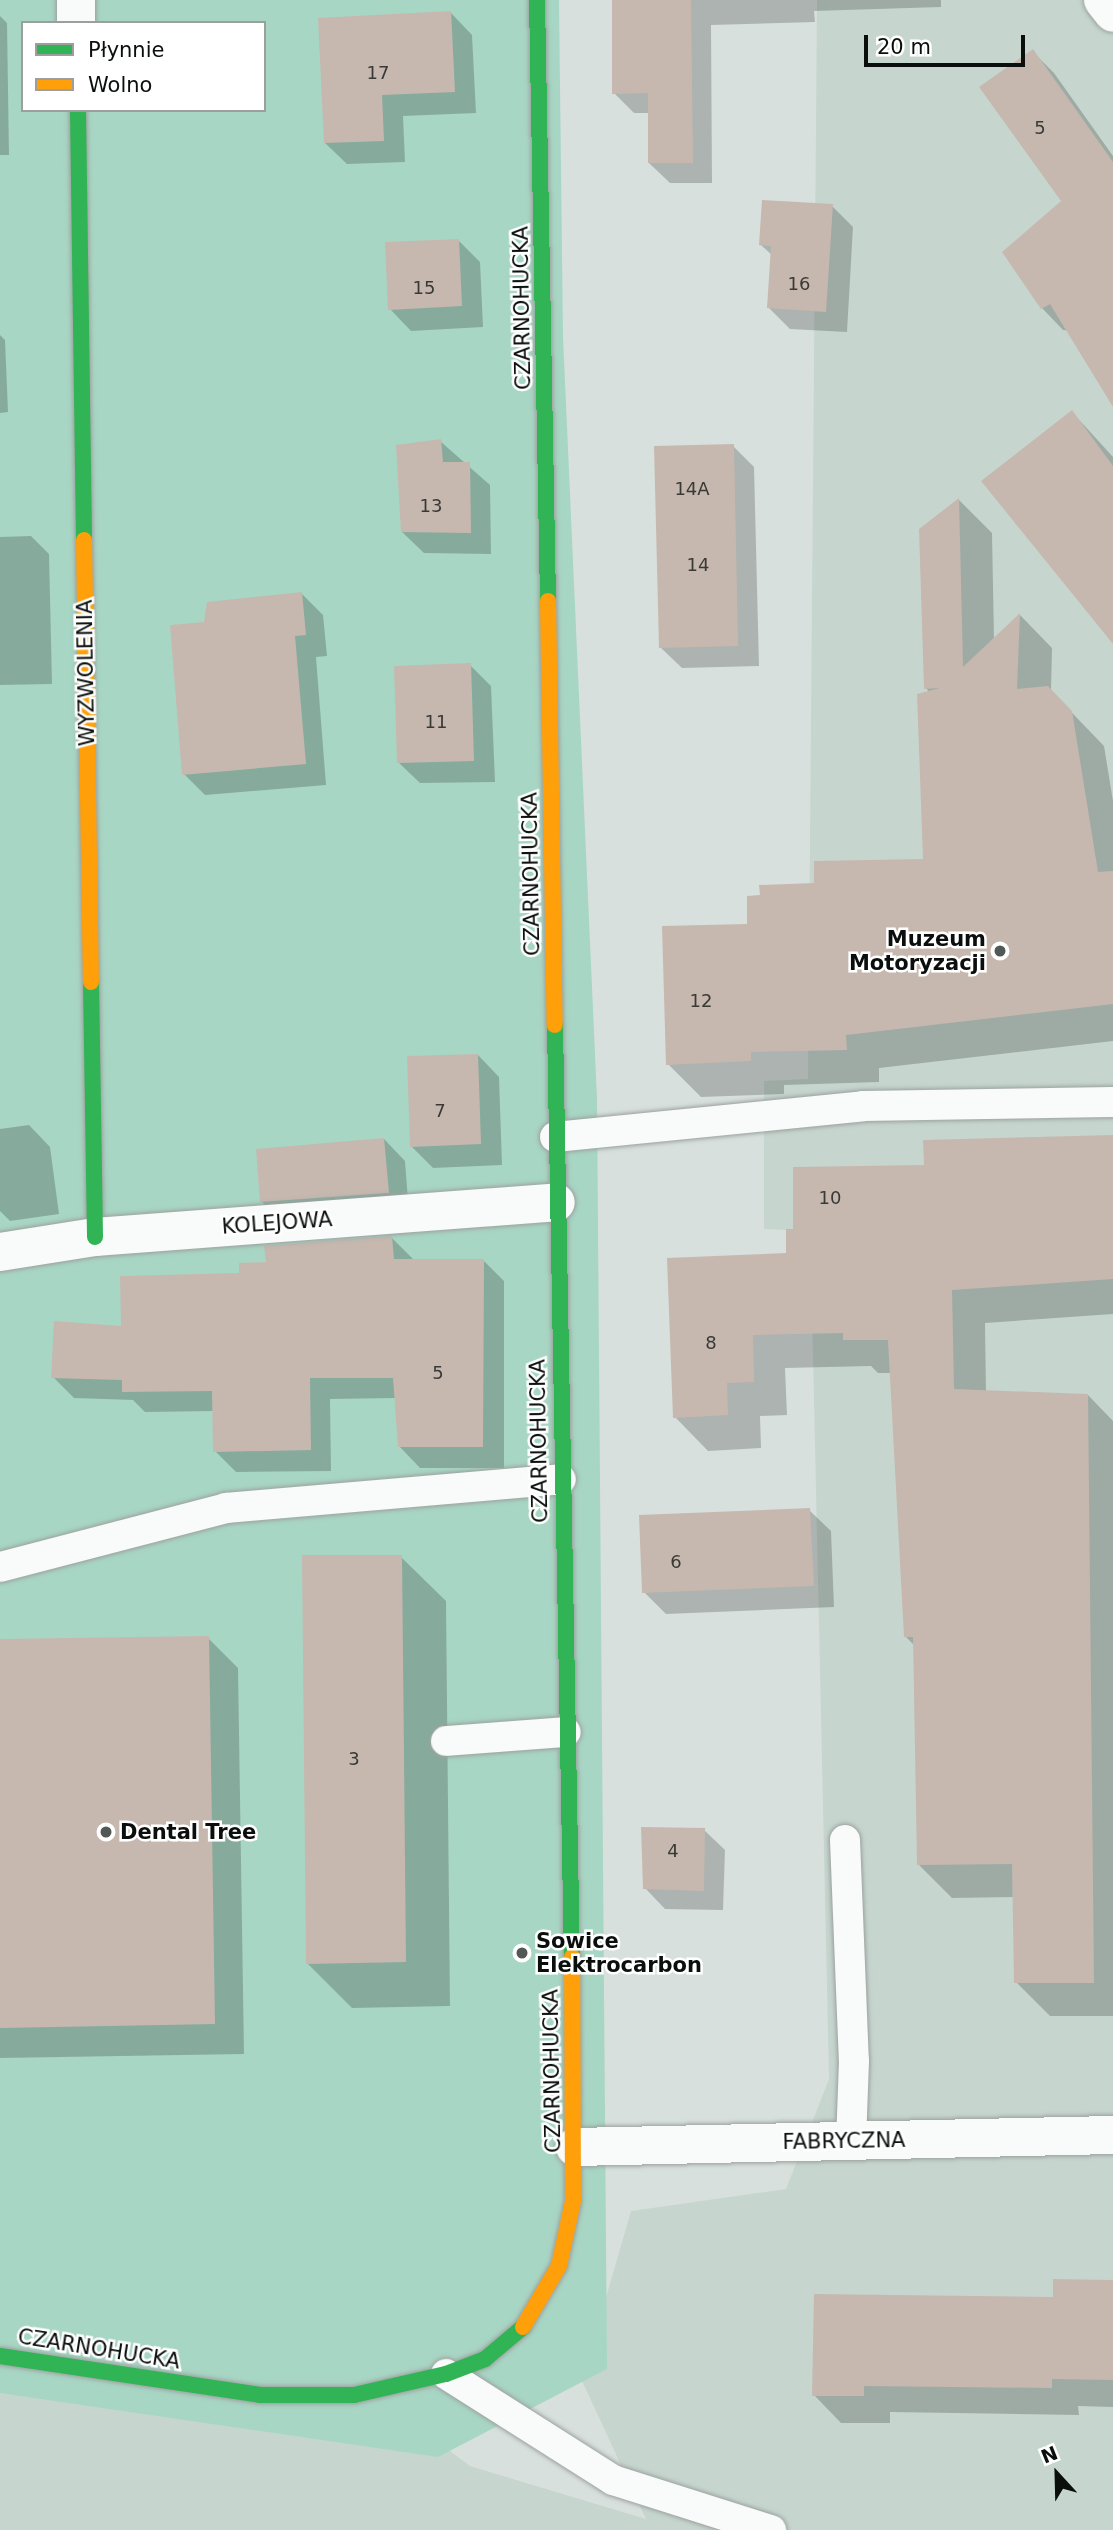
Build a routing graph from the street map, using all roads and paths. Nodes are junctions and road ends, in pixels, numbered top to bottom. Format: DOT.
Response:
graph roads {
  1 [pos="76,0"];
  2 [pos="537,0"];
  3 [pos="1103,0"];
  4 [pos="1113,13"];
  5 [pos="76,21"];
  6 [pos="78,112"];
  7 [pos="1113,1102"];
  8 [pos="555,1137"];
  9 [pos="556,1202"];
  10 [pos="95,1237"];
  11 [pos="0,1252"];
  12 [pos="561,1479"];
  13 [pos="0,1567"];
  14 [pos="566,1732"];
  15 [pos="446,1741"];
  16 [pos="845,1840"];
  17 [pos="1113,2135"];
  18 [pos="851,2141"];
  19 [pos="575,2147"];
  20 [pos="0,2356"];
  21 [pos="446,2374"];
  22 [pos="771,2530"];
  1 -- 5 [label="street"];
  2 -- 8 [label="street, CZARNOHUCKA"];
  3 -- 4 [label="street"];
  6 -- 10 [label="street, WYZWOLENIA"];
  7 -- 8 [label="lane"];
  8 -- 9 [label="street, CZARNOHUCKA"];
  9 -- 10 [label="street, KOLEJOWA"];
  9 -- 12 [label="street, CZARNOHUCKA"];
  10 -- 11 [label="street, KOLEJOWA"];
  12 -- 13 [label="lane"];
  12 -- 14 [label="street, CZARNOHUCKA"];
  14 -- 15 [label="lane"];
  14 -- 19 [label="street, CZARNOHUCKA"];
  16 -- 18 [label="lane"];
  17 -- 18 [label="street, FABRYCZNA"];
  18 -- 19 [label="street, FABRYCZNA"];
  19 -- 21 [label="street, CZARNOHUCKA"];
  20 -- 21 [label="street, CZARNOHUCKA"];
  21 -- 22 [label="lane"];
}
